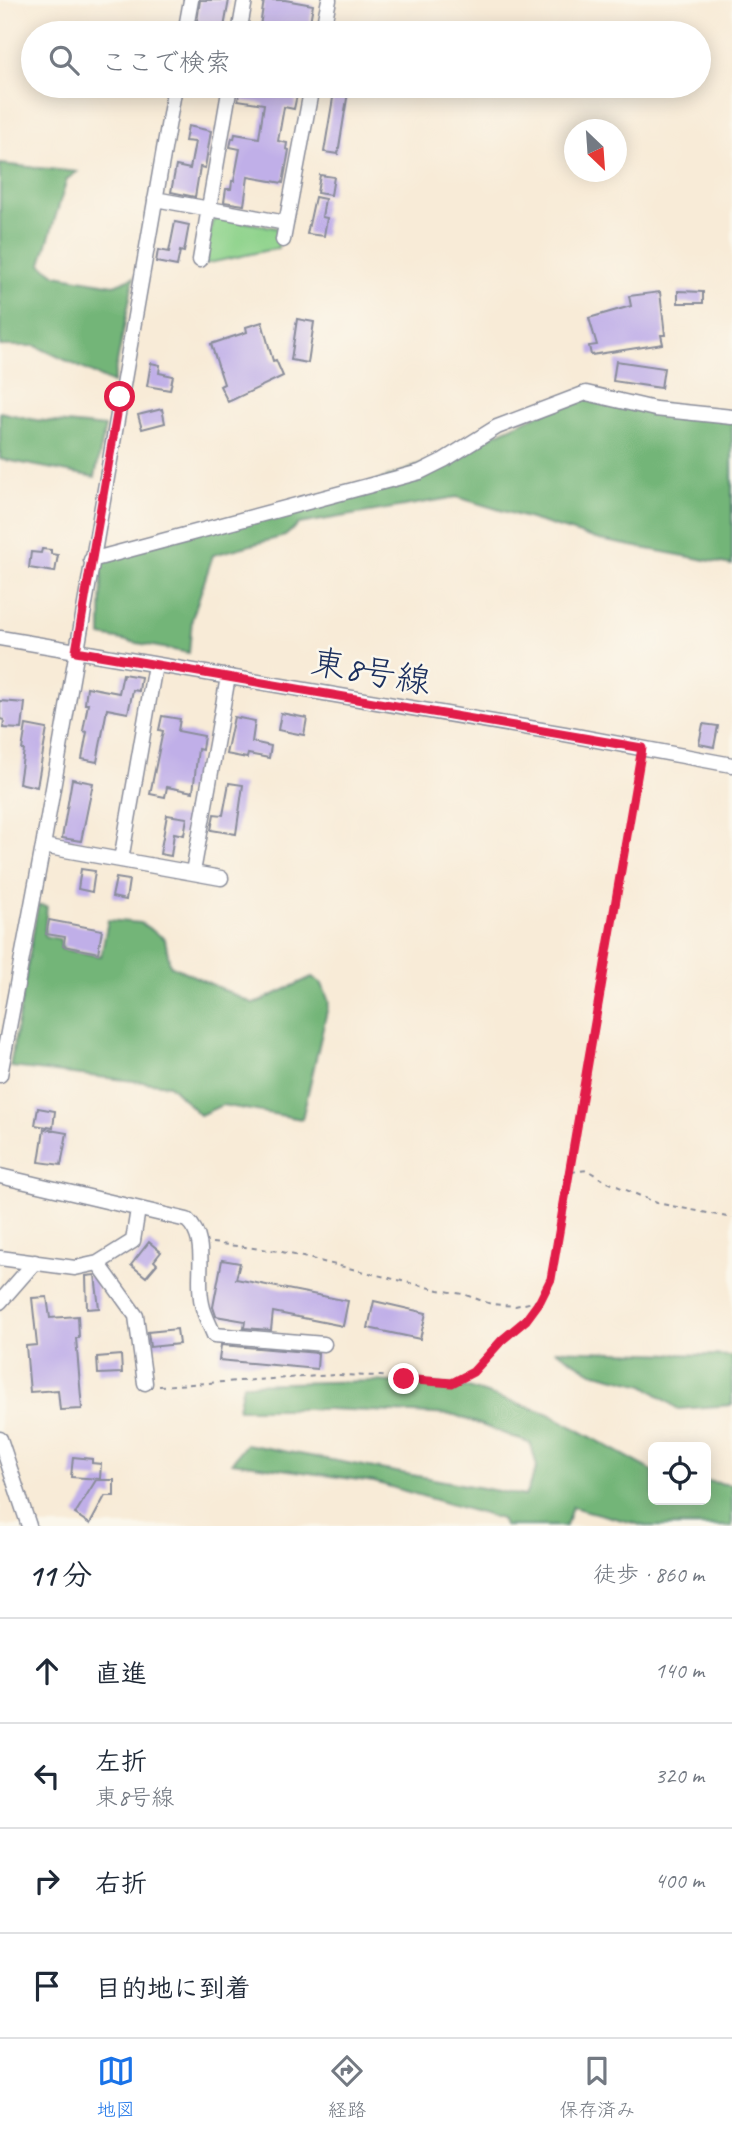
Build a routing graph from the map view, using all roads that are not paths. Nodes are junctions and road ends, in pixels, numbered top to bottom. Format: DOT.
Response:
graph roads {
  1 [pos="191,0"];
  2 [pos="245,0"];
  3 [pos="329,0"];
  4 [pos="187,21"];
  5 [pos="241,21"];
  6 [pos="325,21"];
  7 [pos="173,98"];
  8 [pos="228,98"];
  9 [pos="310,98"];
  10 [pos="155,199"];
  11 [pos="209,209"];
  12 [pos="286,223"];
  13 [pos="283,240"];
  14 [pos="200,260"];
  15 [pos="732,417"];
  16 [pos="92,560"];
  17 [pos="0,638"];
  18 [pos="76,651"];
  19 [pos="155,665"];
  20 [pos="228,677"];
  21 [pos="732,765"];
  22 [pos="43,846"];
  23 [pos="121,860"];
  24 [pos="193,872"];
  25 [pos="221,878"];
  26 [pos="0,1075"];
  27 [pos="0,1176"];
  28 [pos="138,1209"];
  29 [pos="0,1258"];
  30 [pos="35,1262"];
  31 [pos="98,1263"];
  32 [pos="0,1302"];
  33 [pos="324,1344"];
  34 [pos="145,1383"];
  35 [pos="0,1439"];
  36 [pos="29,1526"];
  1 -- 4 [label="street"];
  2 -- 5 [label="street"];
  3 -- 6 [label="street"];
  7 -- 10 [label="street"];
  8 -- 11 [label="street"];
  9 -- 12 [label="street"];
  10 -- 11 [label="street"];
  10 -- 16 [label="street"];
  11 -- 12 [label="street"];
  11 -- 14 [label="street"];
  12 -- 13 [label="street"];
  15 -- 16 [label="street"];
  16 -- 18 [label="street"];
  17 -- 18 [label="street, 東8号線"];
  18 -- 19 [label="street, 東8号線"];
  18 -- 22 [label="street"];
  19 -- 20 [label="street, 東8号線"];
  19 -- 23 [label="street"];
  20 -- 21 [label="street, 東8号線"];
  20 -- 24 [label="street"];
  22 -- 23 [label="street"];
  22 -- 26 [label="street"];
  23 -- 24 [label="street"];
  24 -- 25 [label="street"];
  27 -- 28 [label="street"];
  28 -- 31 [label="street"];
  28 -- 33 [label="street"];
  29 -- 30 [label="street"];
  30 -- 31 [label="street"];
  30 -- 32 [label="street"];
  31 -- 34 [label="street"];
  35 -- 36 [label="street"];
}
